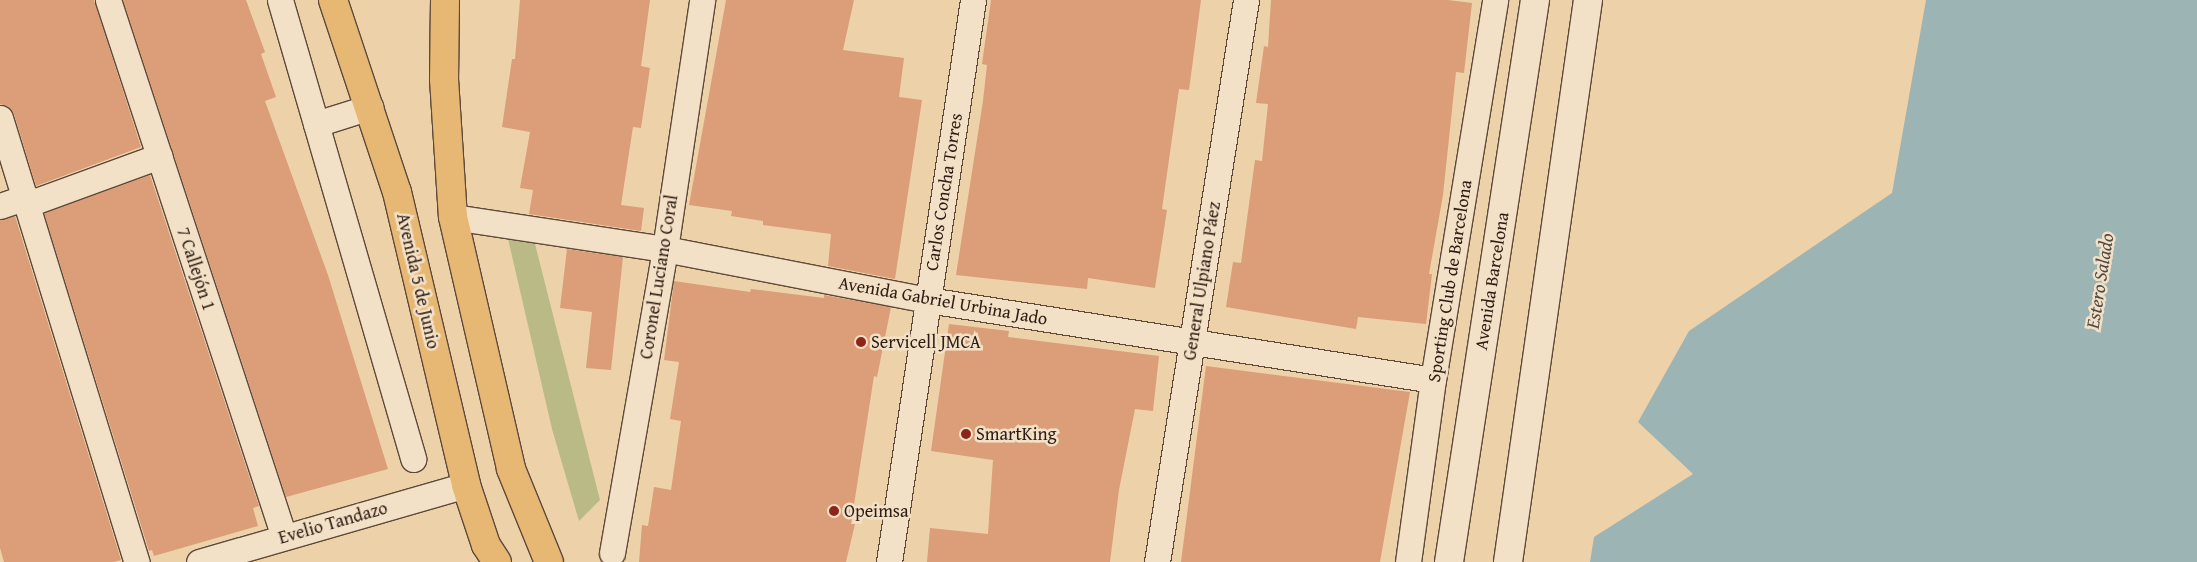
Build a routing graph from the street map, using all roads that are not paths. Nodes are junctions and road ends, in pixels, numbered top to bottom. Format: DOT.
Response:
graph roads {
  1 [pos="108,0"];
  2 [pos="280,0"];
  3 [pos="333,0"];
  4 [pos="446,0"];
  5 [pos="702,0"];
  6 [pos="973,0"];
  7 [pos="1246,0"];
  8 [pos="1495,0"];
  9 [pos="1535,0"];
  10 [pos="1588,0"];
  11 [pos="370,107"];
  12 [pos="0,118"];
  13 [pos="316,124"];
  14 [pos="159,156"];
  15 [pos="27,201"];
  16 [pos="0,206"];
  17 [pos="453,217"];
  18 [pos="665,249"];
  19 [pos="928,300"];
  20 [pos="1192,341"];
  21 [pos="1433,380"];
  22 [pos="413,459"];
  23 [pos="466,485"];
  24 [pos="284,537"];
  25 [pos="612,553"];
  26 [pos="137,562"];
  27 [pos="199,562"];
  28 [pos="497,562"];
  29 [pos="549,562"];
  30 [pos="889,562"];
  31 [pos="1157,562"];
  32 [pos="1408,562"];
  33 [pos="1448,562"];
  34 [pos="1508,562"];
  1 -- 14 [label="street, 7 Callejón 1"];
  2 -- 13 [label="street"];
  3 -- 11 [label="main road, Avenida 5 de Junio"];
  4 -- 17 [label="main road"];
  5 -- 18 [label="street, Coronel Luciano Coral"];
  6 -- 19 [label="street, Carlos Concha Torres"];
  7 -- 20 [label="street, General Ulpiano Páez"];
  8 -- 21 [label="street, Sporting Club de Barcelona"];
  9 -- 33 [label="main road, Avenida Barcelona"];
  10 -- 34 [label="main road"];
  11 -- 13 [label="street"];
  11 -- 23 [label="main road, Avenida 5 de Junio"];
  12 -- 15 [label="street"];
  13 -- 22 [label="street"];
  14 -- 15 [label="street"];
  14 -- 24 [label="street, 7 Callejón 1"];
  15 -- 16 [label="street"];
  15 -- 26 [label="street"];
  17 -- 18 [label="street, Avenida Gabriel Urbina Jado"];
  17 -- 29 [label="main road"];
  18 -- 19 [label="street, Avenida Gabriel Urbina Jado"];
  18 -- 25 [label="street, Coronel Luciano Coral"];
  19 -- 20 [label="street, Avenida Gabriel Urbina Jado"];
  19 -- 30 [label="street, Carlos Concha Torres"];
  20 -- 21 [label="street, Avenida Gabriel Urbina Jado"];
  20 -- 31 [label="street, General Ulpiano Páez"];
  21 -- 32 [label="street, Sporting Club de Barcelona"];
  23 -- 24 [label="street, Evelio Tandazo"];
  23 -- 28 [label="main road, Avenida 5 de Junio"];
  24 -- 27 [label="street, Evelio Tandazo"];
}
